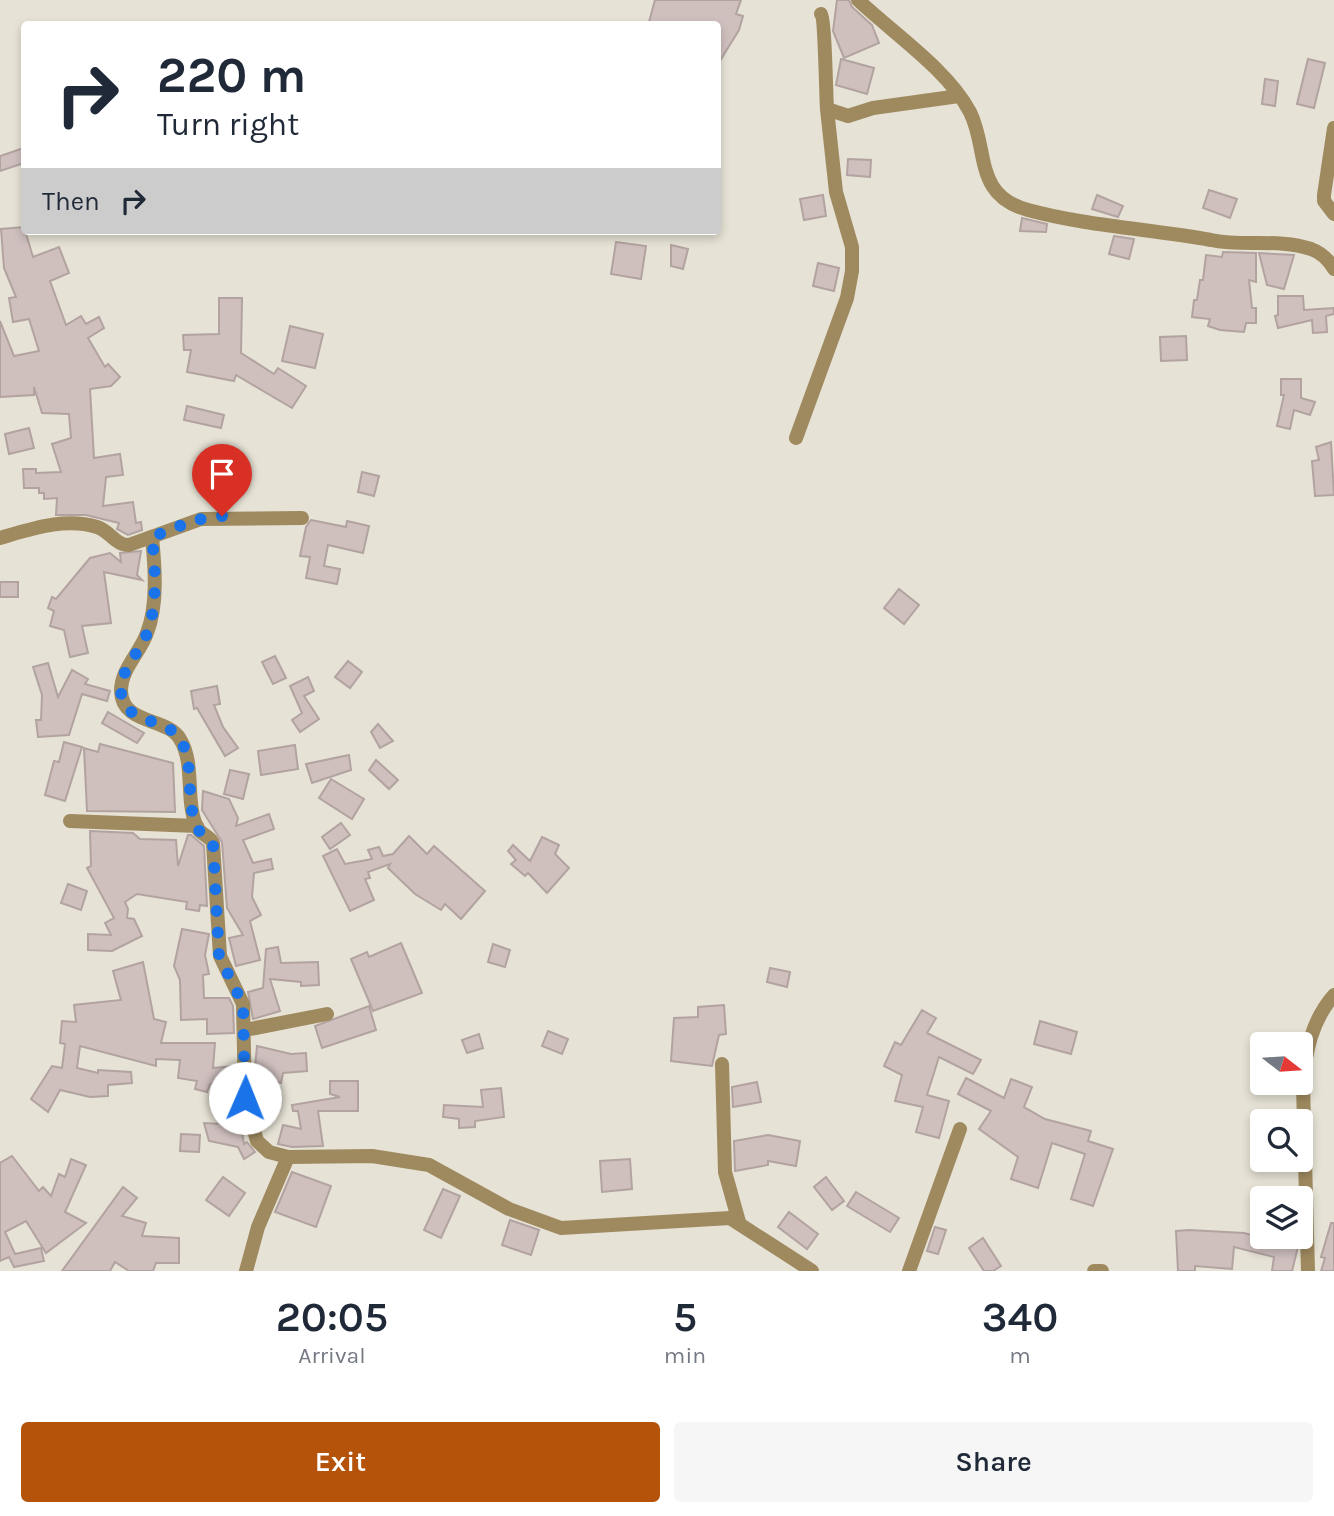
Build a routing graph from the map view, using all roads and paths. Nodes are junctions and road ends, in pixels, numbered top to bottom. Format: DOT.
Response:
graph roads {
  1 [pos="858,0"];
  2 [pos="821,14"];
  3 [pos="959,96"];
  4 [pos="827,109"];
  5 [pos="1334,128"];
  6 [pos="1334,214"];
  7 [pos="1334,269"];
  8 [pos="796,438"];
  9 [pos="302,518"];
  10 [pos="152,537"];
  11 [pos="0,538"];
  12 [pos="70,821"];
  13 [pos="197,827"];
  14 [pos="1334,995"];
  15 [pos="327,1014"];
  16 [pos="245,1030"];
  17 [pos="722,1064"];
  18 [pos="960,1129"];
  19 [pos="288,1157"];
  20 [pos="739,1222"];
  21 [pos="246,1271"];
  22 [pos="812,1271"];
  23 [pos="909,1271"];
  24 [pos="1094,1271"];
  25 [pos="1102,1271"];
  26 [pos="1308,1271"];
  1 -- 3 [label="street"];
  2 -- 4 [label="street"];
  3 -- 4 [label="street"];
  3 -- 7 [label="street"];
  4 -- 8 [label="street"];
  5 -- 6 [label="street"];
  9 -- 10 [label="street"];
  10 -- 11 [label="street"];
  10 -- 13 [label="street"];
  12 -- 13 [label="street"];
  13 -- 16 [label="street"];
  14 -- 26 [label="street"];
  15 -- 16 [label="street"];
  16 -- 19 [label="street"];
  17 -- 20 [label="street"];
  18 -- 23 [label="street"];
  19 -- 20 [label="street"];
  19 -- 21 [label="street"];
  20 -- 22 [label="street"];
  24 -- 25 [label="street"];
}
